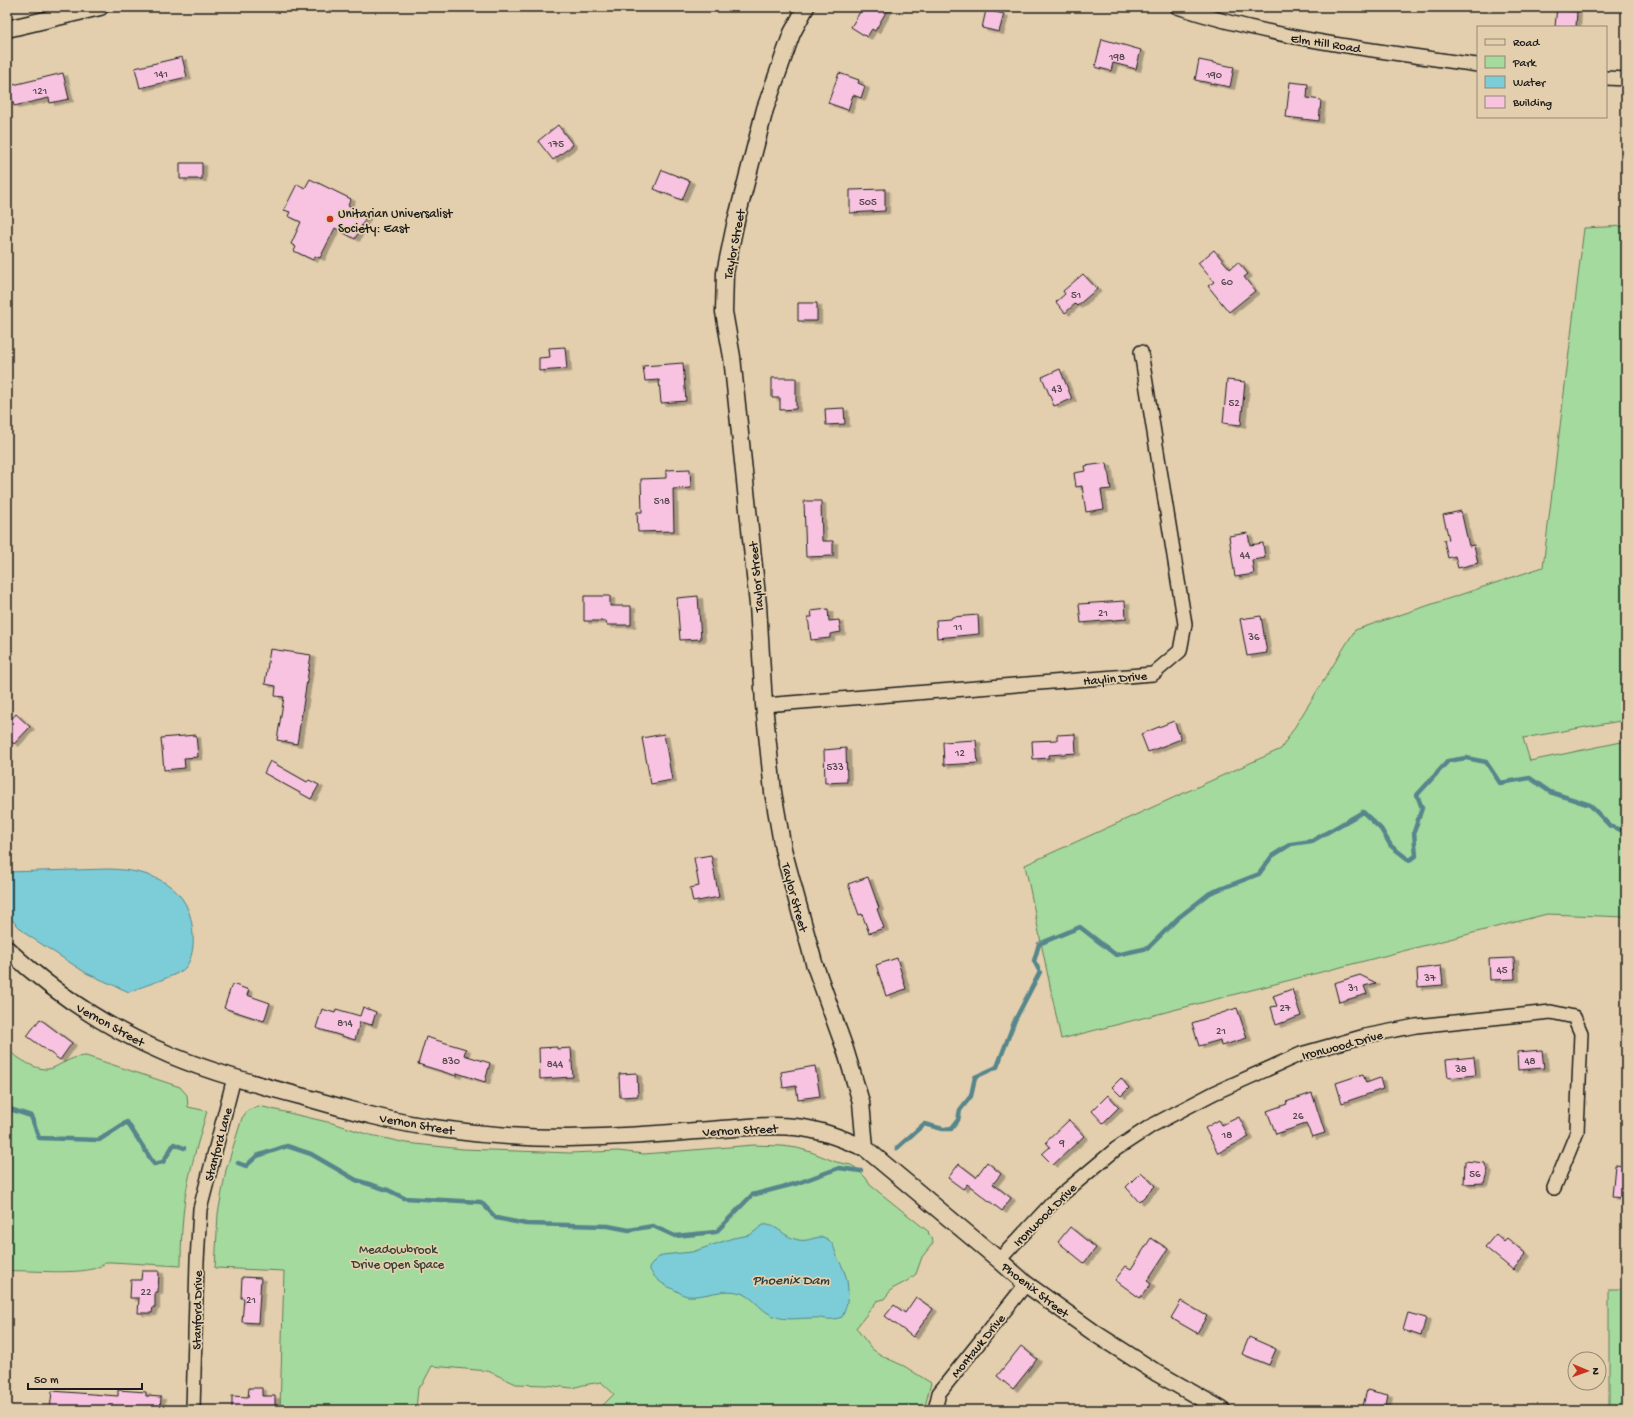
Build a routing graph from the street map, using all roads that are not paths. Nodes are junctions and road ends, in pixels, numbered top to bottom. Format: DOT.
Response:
graph roads {
  1 [pos="100,7"];
  2 [pos="806,7"];
  3 [pos="1177,7"];
  4 [pos="7,29"];
  5 [pos="1477,66"];
  6 [pos="1607,78"];
  7 [pos="1626,79"];
  8 [pos="1141,352"];
  9 [pos="764,705"];
  10 [pos="7,949"];
  11 [pos="234,1078"];
  12 [pos="865,1148"];
  13 [pos="1554,1188"];
  14 [pos="200,1209"];
  15 [pos="999,1260"];
  16 [pos="1026,1284"];
  17 [pos="193,1410"];
  18 [pos="935,1410"];
  19 [pos="1222,1410"];
  1 -- 4 [label="street"];
  2 -- 9 [label="street, Taylor Street"];
  3 -- 5 [label="street, Elm Hill Road"];
  6 -- 7 [label="street"];
  8 -- 9 [label="street, Haylin Drive"];
  9 -- 12 [label="street, Taylor Street"];
  10 -- 11 [label="street, Vernon Street"];
  11 -- 12 [label="street, Vernon Street"];
  11 -- 14 [label="street, Stanford Lane"];
  12 -- 15 [label="street, Phoenix Street"];
  13 -- 15 [label="street, Ironwood Drive"];
  14 -- 17 [label="street, Stanford Drive"];
  15 -- 16 [label="street, Phoenix Street"];
  16 -- 18 [label="street, Montauk Drive"];
  16 -- 19 [label="street, Phoenix Street"];
}
